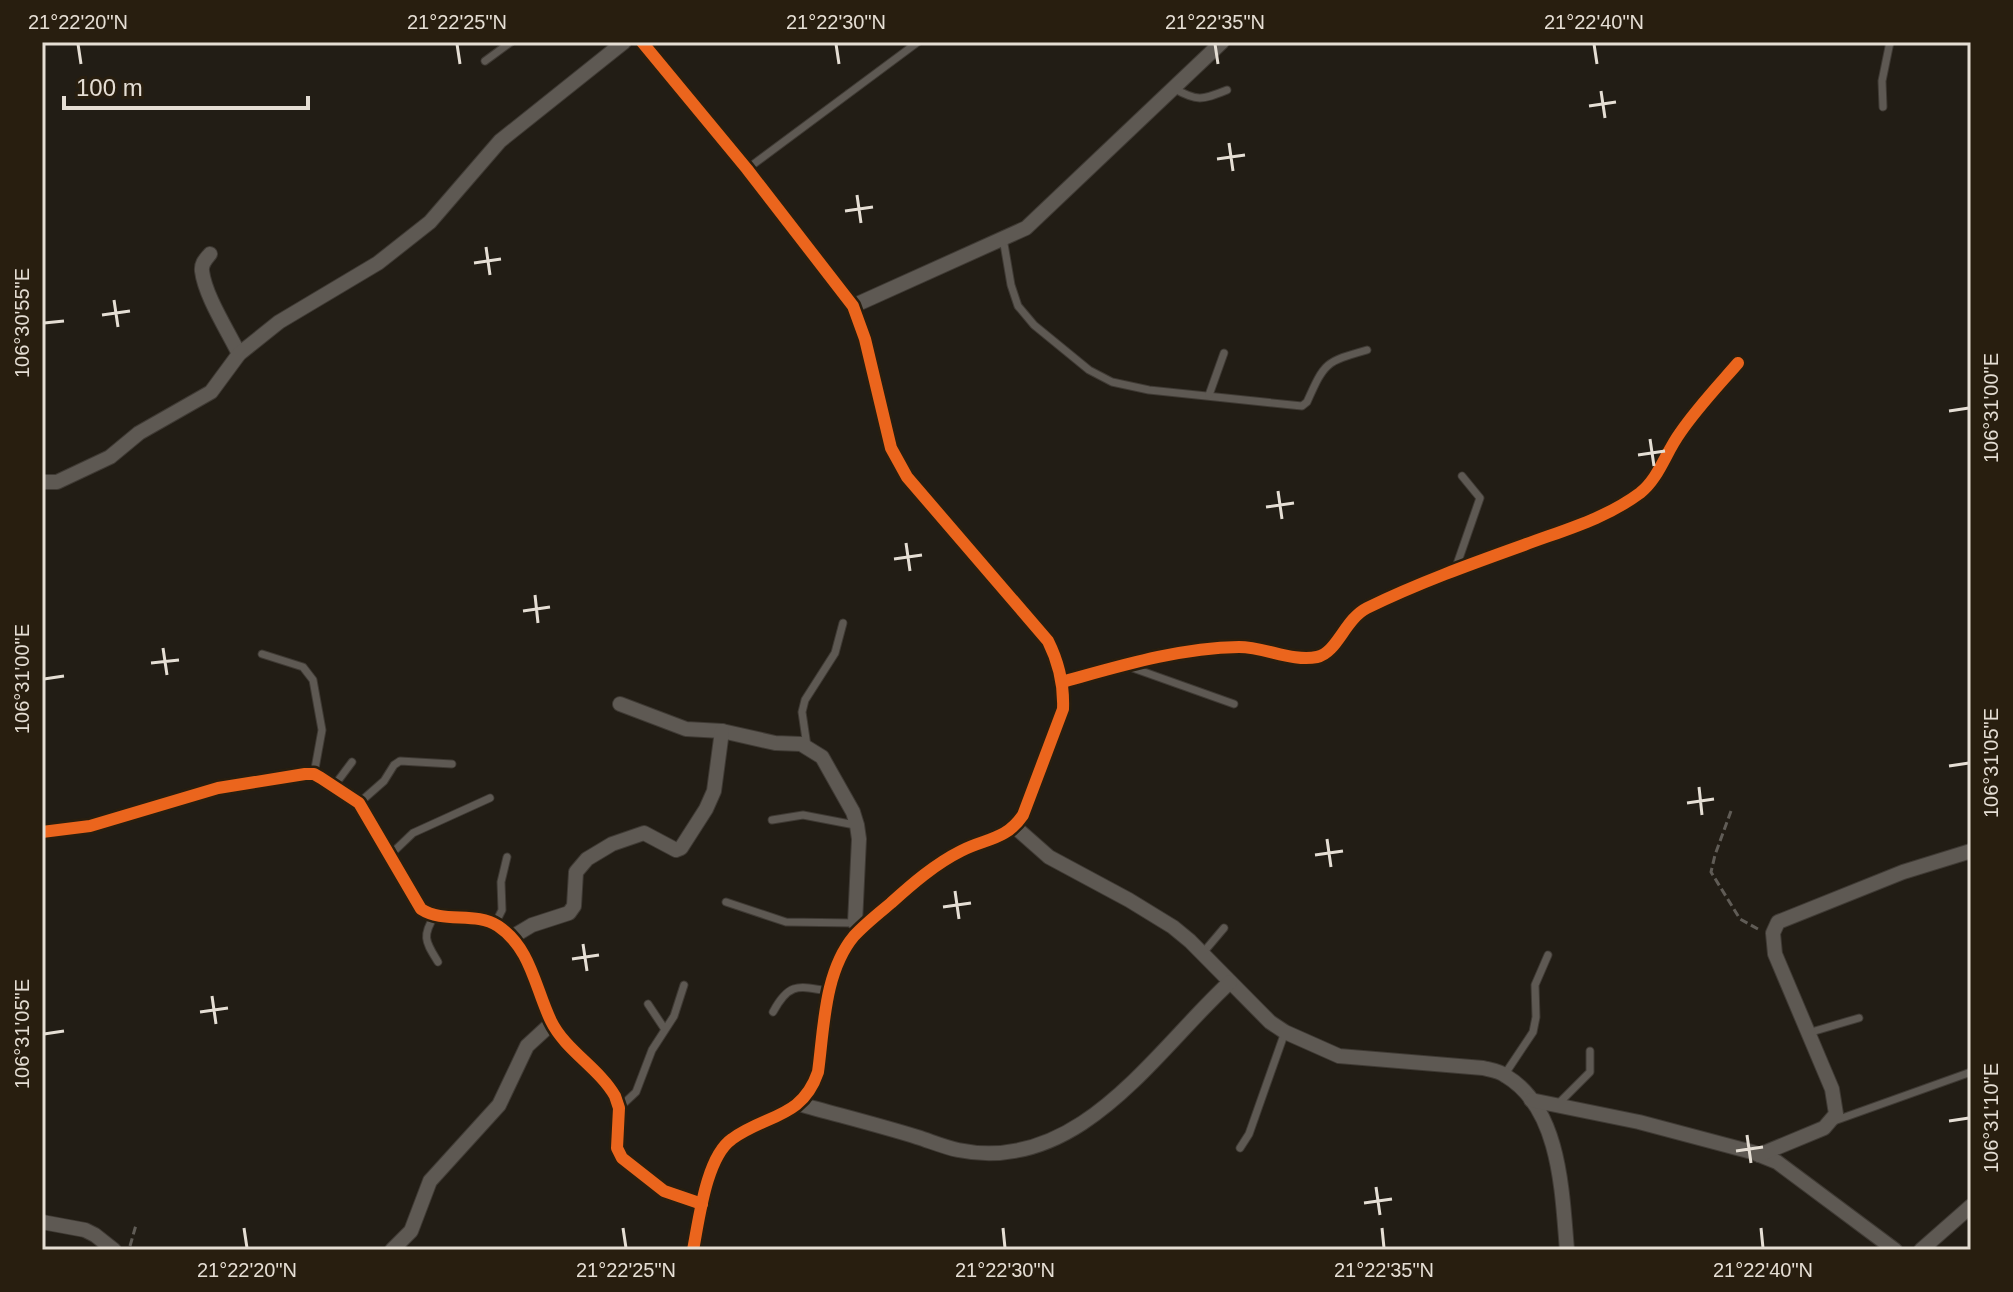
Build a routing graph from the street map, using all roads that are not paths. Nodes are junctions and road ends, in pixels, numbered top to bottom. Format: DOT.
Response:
graph roads {
  1 [pos="511,42"];
  2 [pos="624,42"];
  3 [pos="642,42"];
  4 [pos="918,42"];
  5 [pos="1222,42"];
  6 [pos="1890,42"];
  7 [pos="485,61"];
  8 [pos="1173,88"];
  9 [pos="1227,90"];
  10 [pos="1883,107"];
  11 [pos="747,169"];
  12 [pos="1003,238"];
  13 [pos="210,254"];
  14 [pos="853,306"];
  15 [pos="1367,350"];
  16 [pos="1224,353"];
  17 [pos="239,354"];
  18 [pos="1738,363"];
  19 [pos="1209,395"];
  20 [pos="1462,476"];
  21 [pos="44,482"];
  22 [pos="1455,570"];
  23 [pos="843,623"];
  24 [pos="262,654"];
  25 [pos="1124,665"];
  26 [pos="1062,682"];
  27 [pos="620,704"];
  28 [pos="1234,704"];
  29 [pos="722,731"];
  30 [pos="807,746"];
  31 [pos="352,762"];
  32 [pos="452,764"];
  33 [pos="314,774"];
  34 [pos="334,786"];
  35 [pos="490,798"];
  36 [pos="359,803"];
  37 [pos="772,820"];
  38 [pos="857,825"];
  39 [pos="1015,827"];
  40 [pos="42,832"];
  41 [pos="1971,851"];
  42 [pos="390,855"];
  43 [pos="507,857"];
  44 [pos="726,902"];
  45 [pos="435,915"];
  46 [pos="862,923"];
  47 [pos="495,924"];
  48 [pos="1224,928"];
  49 [pos="512,937"];
  50 [pos="1202,954"];
  51 [pos="1548,955"];
  52 [pos="438,962"];
  53 [pos="1230,982"];
  54 [pos="684,985"];
  55 [pos="829,991"];
  56 [pos="648,1004"];
  57 [pos="773,1012"];
  58 [pos="1859,1018"];
  59 [pos="552,1023"];
  60 [pos="664,1028"];
  61 [pos="1285,1032"];
  62 [pos="1808,1033"];
  63 [pos="1590,1051"];
  64 [pos="1971,1072"];
  65 [pos="1505,1074"];
  66 [pos="1531,1100"];
  67 [pos="799,1104"];
  68 [pos="1556,1106"];
  69 [pos="619,1108"];
  70 [pos="1832,1122"];
  71 [pos="1240,1148"];
  72 [pos="1759,1155"];
  73 [pos="702,1204"];
  74 [pos="1971,1206"];
  75 [pos="42,1222"];
  76 [pos="114,1250"];
  77 [pos="392,1250"];
  78 [pos="693,1250"];
  79 [pos="1567,1250"];
  80 [pos="1895,1250"];
  81 [pos="1921,1250"];
  1 -- 7 [label="lane"];
  2 -- 17 [label="street"];
  3 -- 11 [label="street"];
  4 -- 11 [label="lane"];
  5 -- 8 [label="street"];
  6 -- 10 [label="lane"];
  8 -- 9 [label="lane"];
  8 -- 12 [label="street"];
  11 -- 14 [label="street"];
  12 -- 14 [label="street"];
  12 -- 19 [label="lane"];
  13 -- 17 [label="street"];
  14 -- 26 [label="street"];
  15 -- 19 [label="lane"];
  16 -- 19 [label="lane"];
  17 -- 21 [label="street"];
  18 -- 22 [label="street"];
  20 -- 22 [label="lane"];
  22 -- 25 [label="street"];
  23 -- 30 [label="lane"];
  24 -- 33 [label="lane"];
  25 -- 26 [label="street"];
  25 -- 28 [label="lane"];
  26 -- 39 [label="street"];
  27 -- 29 [label="street"];
  29 -- 30 [label="street"];
  29 -- 49 [label="street"];
  30 -- 38 [label="street"];
  31 -- 34 [label="lane"];
  32 -- 36 [label="lane"];
  33 -- 34 [label="street"];
  33 -- 40 [label="street"];
  34 -- 36 [label="street"];
  35 -- 42 [label="lane"];
  36 -- 42 [label="street"];
  37 -- 38 [label="lane"];
  38 -- 46 [label="street"];
  39 -- 46 [label="street"];
  39 -- 50 [label="street"];
  41 -- 62 [label="street"];
  42 -- 45 [label="street"];
  43 -- 47 [label="lane"];
  44 -- 46 [label="lane"];
  45 -- 47 [label="street"];
  45 -- 52 [label="lane"];
  46 -- 55 [label="street"];
  47 -- 49 [label="street"];
  48 -- 50 [label="lane"];
  49 -- 59 [label="street"];
  50 -- 53 [label="street"];
  51 -- 65 [label="lane"];
  53 -- 61 [label="street"];
  53 -- 67 [label="street"];
  54 -- 60 [label="lane"];
  55 -- 57 [label="lane"];
  55 -- 67 [label="street"];
  56 -- 60 [label="lane"];
  58 -- 62 [label="lane"];
  59 -- 69 [label="street"];
  59 -- 77 [label="street"];
  60 -- 69 [label="lane"];
  61 -- 65 [label="street"];
  61 -- 71 [label="lane"];
  62 -- 70 [label="street"];
  63 -- 68 [label="lane"];
  64 -- 70 [label="lane"];
  65 -- 66 [label="street"];
  66 -- 68 [label="street"];
  66 -- 79 [label="street"];
  67 -- 73 [label="street"];
  68 -- 72 [label="street"];
  69 -- 73 [label="street"];
  70 -- 72 [label="street"];
  72 -- 80 [label="street"];
  73 -- 78 [label="street"];
  74 -- 81 [label="street"];
  75 -- 76 [label="street"];
}
